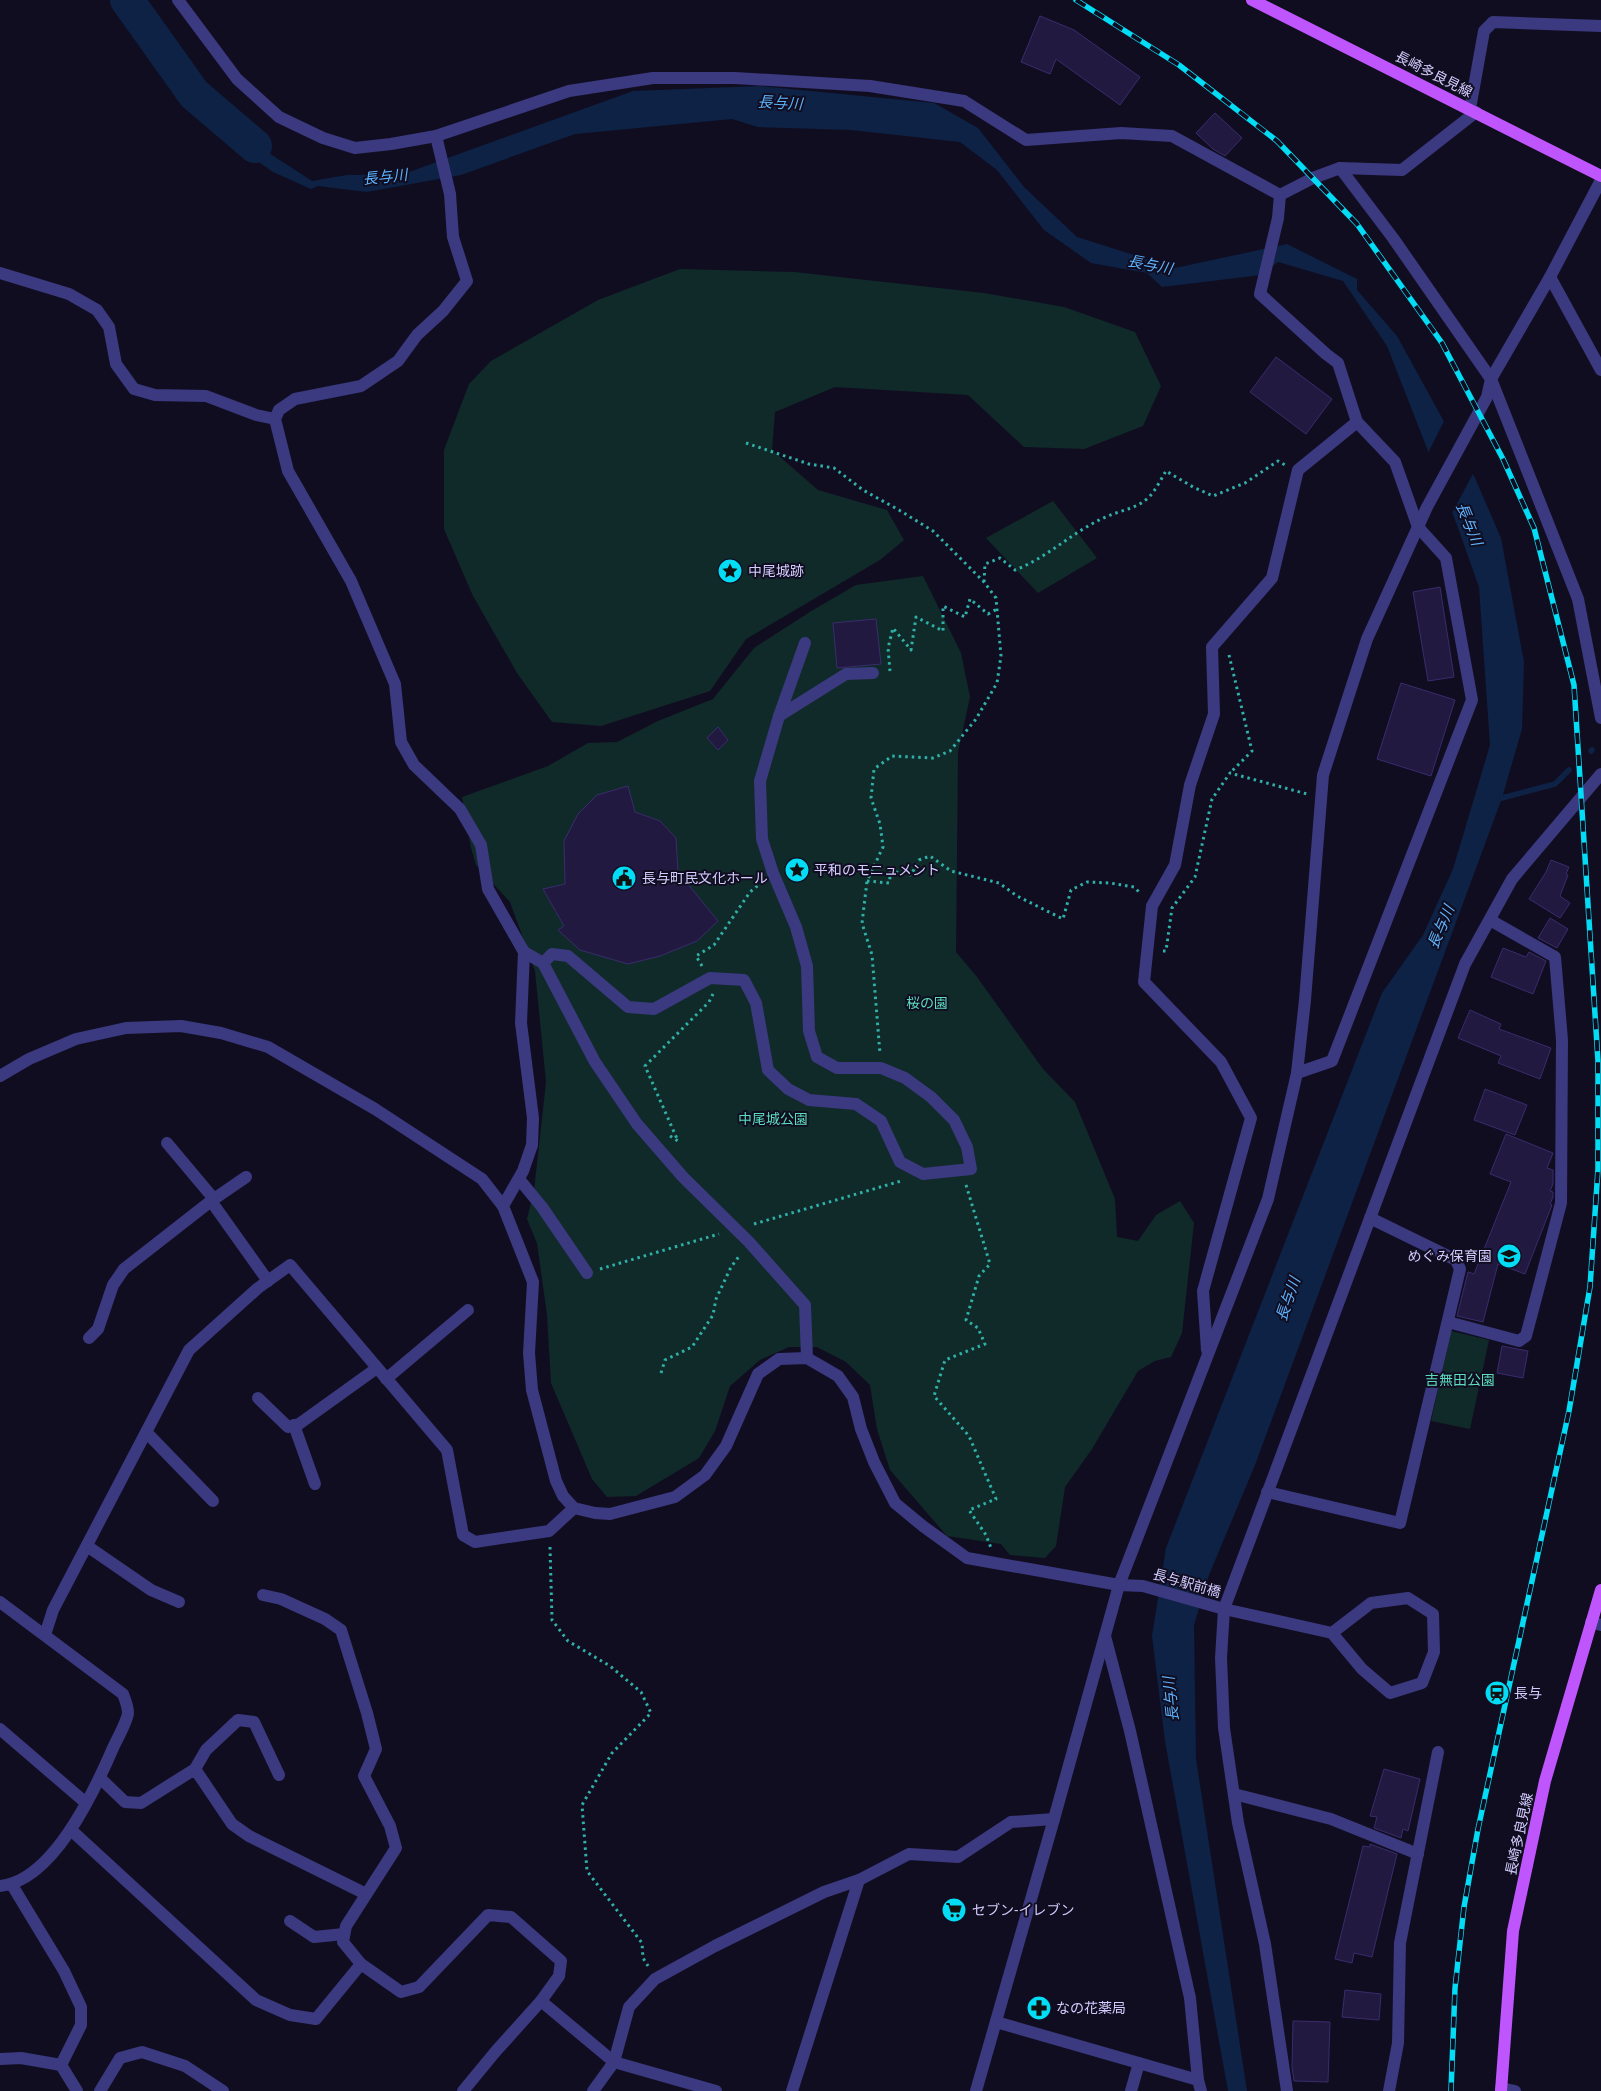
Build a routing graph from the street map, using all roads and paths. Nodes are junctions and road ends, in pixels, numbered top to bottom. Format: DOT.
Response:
graph roads {
  1 [pos="178,0"];
  2 [pos="1252,0"];
  3 [pos="1601,26"];
  4 [pos="1473,110"];
  5 [pos="437,139"];
  6 [pos="1340,168"];
  7 [pos="1601,178"];
  8 [pos="1280,195"];
  9 [pos="0,273"];
  10 [pos="1550,277"];
  11 [pos="1601,370"];
  12 [pos="1491,379"];
  13 [pos="275,419"];
  14 [pos="1357,422"];
  15 [pos="746,443"];
  16 [pos="1298,470"];
  17 [pos="1418,527"];
  18 [pos="984,582"];
  19 [pos="997,609"];
  20 [pos="1221,637"];
  21 [pos="805,643"];
  22 [pos="888,648"];
  23 [pos="873,673"];
  24 [pos="779,716"];
  25 [pos="1601,718"];
  26 [pos="1230,773"];
  27 [pos="1601,774"];
  28 [pos="1321,798"];
  29 [pos="772,873"];
  30 [pos="867,880"];
  31 [pos="1152,906"];
  32 [pos="1490,920"];
  33 [pos="1148,949"];
  34 [pos="524,952"];
  35 [pos="543,963"];
  36 [pos="710,978"];
  37 [pos="881,1068"];
  38 [pos="1298,1073"];
  39 [pos="0,1076"];
  40 [pos="650,1138"];
  41 [pos="168,1142"];
  42 [pos="962,1170"];
  43 [pos="246,1176"];
  44 [pos="519,1179"];
  45 [pos="213,1200"];
  46 [pos="503,1206"];
  47 [pos="1370,1218"];
  48 [pos="749,1242"];
  49 [pos="587,1273"];
  50 [pos="268,1282"];
  51 [pos="468,1310"];
  52 [pos="1448,1322"];
  53 [pos="89,1338"];
  54 [pos="1208,1354"];
  55 [pos="807,1358"];
  56 [pos="377,1368"];
  57 [pos="661,1373"];
  58 [pos="386,1379"];
  59 [pos="258,1398"];
  60 [pos="294,1425"];
  61 [pos="147,1433"];
  62 [pos="315,1484"];
  63 [pos="1267,1492"];
  64 [pos="212,1501"];
  65 [pos="574,1508"];
  66 [pos="549,1531"];
  67 [pos="87,1546"];
  68 [pos="996,1562"];
  69 [pos="1118,1585"];
  70 [pos="1601,1590"];
  71 [pos="264,1595"];
  72 [pos="0,1602"];
  73 [pos="179,1602"];
  74 [pos="1224,1609"];
  75 [pos="1596,1624"];
  76 [pos="1332,1633"];
  77 [pos="46,1636"];
  78 [pos="1105,1636"];
  79 [pos="0,1729"];
  80 [pos="1438,1752"];
  81 [pos="195,1769"];
  82 [pos="279,1775"];
  83 [pos="100,1778"];
  84 [pos="1234,1794"];
  85 [pos="86,1803"];
  86 [pos="1054,1819"];
  87 [pos="71,1830"];
  88 [pos="1418,1854"];
  89 [pos="859,1880"];
  90 [pos="6,1886"];
  91 [pos="366,1894"];
  92 [pos="290,1920"];
  93 [pos="344,1934"];
  94 [pos="361,1964"];
  95 [pos="655,1979"];
  96 [pos="541,2002"];
  97 [pos="996,2022"];
  98 [pos="0,2059"];
  99 [pos="614,2062"];
  100 [pos="1139,2063"];
  101 [pos="61,2065"];
  102 [pos="1199,2085"];
  103 [pos="1501,2090"];
  104 [pos="77,2091"];
  105 [pos="100,2091"];
  106 [pos="223,2091"];
  107 [pos="463,2091"];
  108 [pos="593,2091"];
  109 [pos="716,2091"];
  110 [pos="792,2091"];
  111 [pos="976,2091"];
  112 [pos="1131,2091"];
  113 [pos="1287,2091"];
  114 [pos="1389,2091"];
  115 [pos="1515,2091"];
  1 -- 5 [label="street"];
  2 -- 4 [label="main road, 長崎多良見線"];
  3 -- 4 [label="street"];
  4 -- 6 [label="street"];
  4 -- 7 [label="main road, 長崎多良見線"];
  5 -- 8 [label="street"];
  5 -- 13 [label="street"];
  6 -- 8 [label="street"];
  6 -- 12 [label="street"];
  7 -- 10 [label="street"];
  8 -- 14 [label="street"];
  9 -- 13 [label="street"];
  10 -- 11 [label="street"];
  10 -- 12 [label="street"];
  12 -- 17 [label="street"];
  12 -- 25 [label="street"];
  13 -- 34 [label="street"];
  14 -- 16 [label="street"];
  14 -- 17 [label="street"];
  15 -- 18 [label="path"];
  16 -- 18 [label="path"];
  16 -- 20 [label="street"];
  17 -- 28 [label="street"];
  17 -- 38 [label="street"];
  18 -- 19 [label="path"];
  19 -- 22 [label="path"];
  19 -- 30 [label="path"];
  20 -- 26 [label="path"];
  20 -- 31 [label="street"];
  21 -- 24 [label="street"];
  23 -- 24 [label="street"];
  24 -- 29 [label="street"];
  26 -- 28 [label="path"];
  26 -- 33 [label="path"];
  27 -- 32 [label="street"];
  28 -- 38 [label="street"];
  29 -- 36 [label="path"];
  29 -- 37 [label="street"];
  30 -- 31 [label="path"];
  30 -- 37 [label="path"];
  31 -- 33 [label="street"];
  32 -- 47 [label="street"];
  32 -- 52 [label="street"];
  33 -- 54 [label="street"];
  34 -- 35 [label="street"];
  34 -- 44 [label="street"];
  35 -- 36 [label="street"];
  35 -- 40 [label="street"];
  36 -- 40 [label="path"];
  36 -- 42 [label="street"];
  37 -- 42 [label="street"];
  38 -- 54 [label="street"];
  39 -- 46 [label="street"];
  40 -- 48 [label="street"];
  41 -- 45 [label="street"];
  42 -- 68 [label="path"];
  43 -- 45 [label="street"];
  44 -- 46 [label="street"];
  44 -- 49 [label="street"];
  45 -- 50 [label="street"];
  45 -- 53 [label="street"];
  46 -- 65 [label="street"];
  47 -- 52 [label="street"];
  47 -- 63 [label="street"];
  48 -- 55 [label="street"];
  48 -- 57 [label="path"];
  50 -- 56 [label="street"];
  50 -- 61 [label="street"];
  51 -- 58 [label="street"];
  52 -- 63 [label="street"];
  54 -- 69 [label="street"];
  55 -- 65 [label="street"];
  55 -- 68 [label="street, 長与駅前橋"];
  56 -- 58 [label="street"];
  56 -- 60 [label="street"];
  58 -- 66 [label="street"];
  59 -- 60 [label="street"];
  60 -- 62 [label="street"];
  61 -- 64 [label="street"];
  61 -- 67 [label="street"];
  63 -- 74 [label="street"];
  65 -- 66 [label="street"];
  66 -- 95 [label="path"];
  67 -- 73 [label="street"];
  67 -- 77 [label="street"];
  68 -- 69 [label="street, 長与駅前橋"];
  69 -- 74 [label="street, 長与駅前橋"];
  69 -- 78 [label="street"];
  70 -- 75 [label="main road, 長崎多良見線"];
  71 -- 91 [label="street"];
  72 -- 77 [label="street"];
  74 -- 76 [label="street, 長与駅前橋"];
  74 -- 84 [label="street"];
  75 -- 103 [label="main road, 長崎多良見線"];
  76 -- 76 [label="street"];
  77 -- 83 [label="street"];
  78 -- 86 [label="street"];
  78 -- 102 [label="street"];
  79 -- 85 [label="street"];
  80 -- 88 [label="street"];
  81 -- 82 [label="street"];
  81 -- 83 [label="street"];
  81 -- 91 [label="street"];
  83 -- 85 [label="street"];
  84 -- 88 [label="street"];
  84 -- 113 [label="street"];
  85 -- 87 [label="street"];
  86 -- 89 [label="street"];
  86 -- 97 [label="street"];
  87 -- 90 [label="street"];
  87 -- 94 [label="street"];
  88 -- 114 [label="street"];
  89 -- 95 [label="street"];
  89 -- 110 [label="street"];
  90 -- 101 [label="street"];
  91 -- 93 [label="street"];
  92 -- 93 [label="street"];
  93 -- 94 [label="street"];
  94 -- 96 [label="street"];
  95 -- 99 [label="street"];
  96 -- 99 [label="street"];
  96 -- 107 [label="street"];
  97 -- 100 [label="street"];
  97 -- 111 [label="street"];
  98 -- 101 [label="street"];
  99 -- 108 [label="street"];
  99 -- 109 [label="street"];
  100 -- 102 [label="street"];
  100 -- 112 [label="street"];
  101 -- 104 [label="street"];
  103 -- 115 [label="street"];
  105 -- 106 [label="street"];
}
